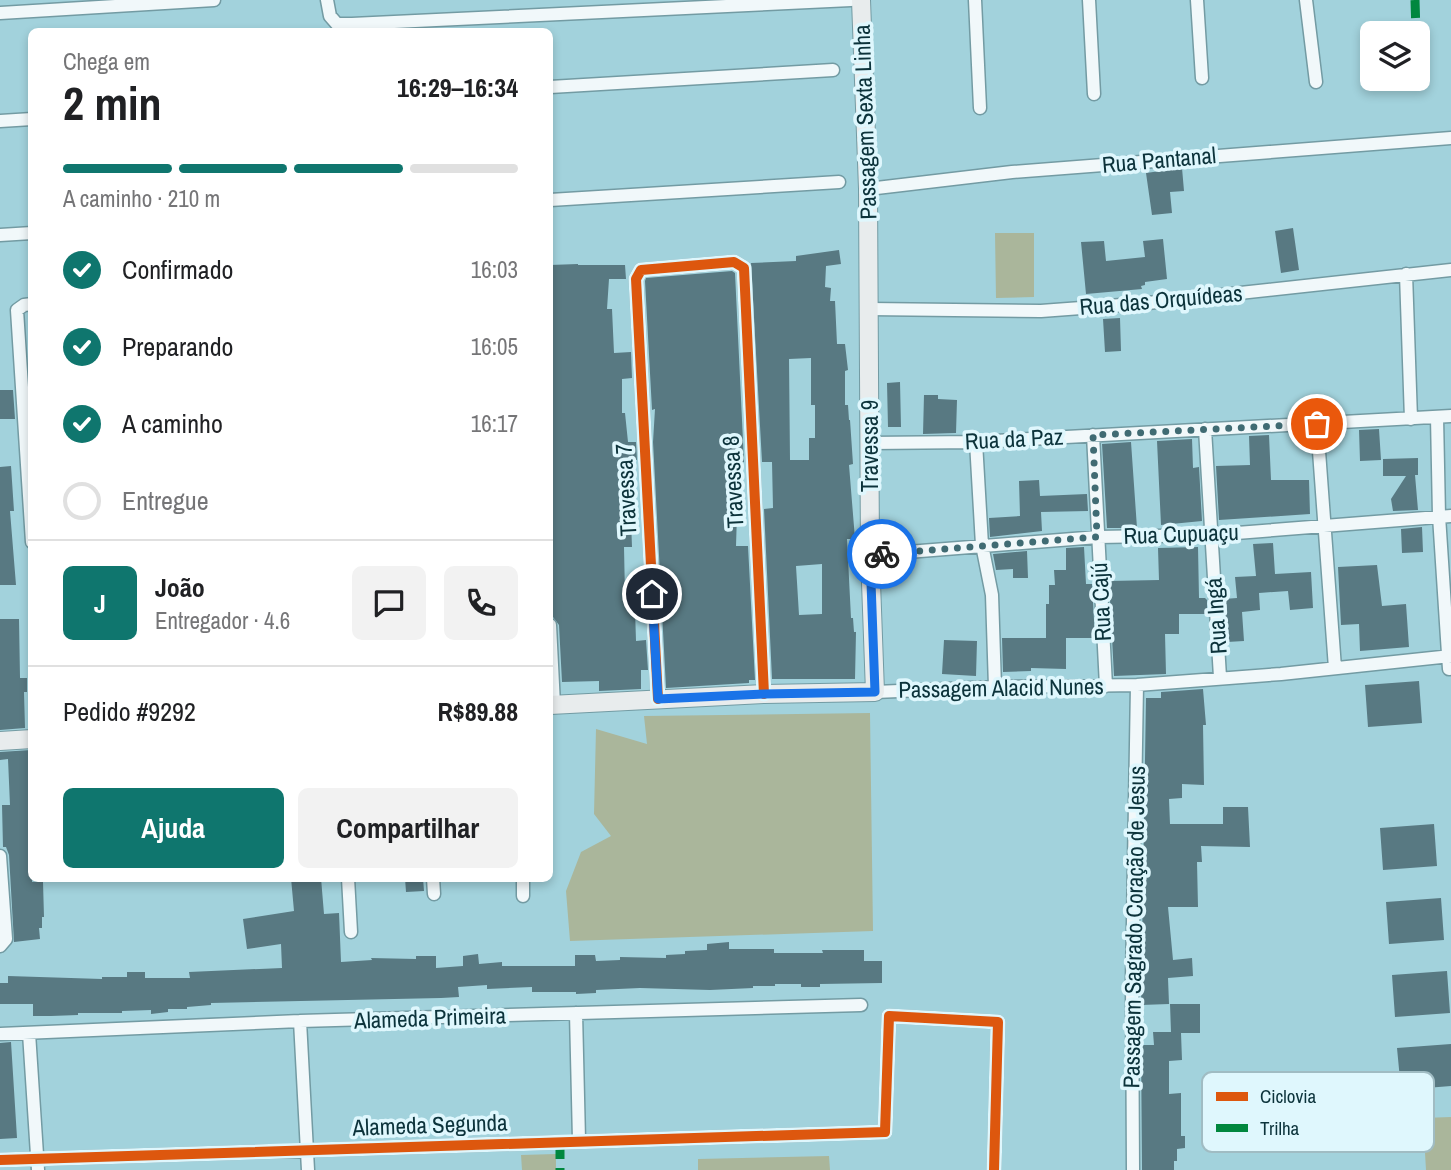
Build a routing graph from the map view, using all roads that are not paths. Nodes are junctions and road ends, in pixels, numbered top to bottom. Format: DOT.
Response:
graph roads {
  1 [pos="214,0"];
  2 [pos="327,0"];
  3 [pos="851,0"];
  4 [pos="860,0"];
  5 [pos="975,0"];
  6 [pos="1089,0"];
  7 [pos="1197,0"];
  8 [pos="1306,0"];
  9 [pos="154,2"];
  10 [pos="56,5"];
  11 [pos="0,12"];
  12 [pos="833,70"];
  13 [pos="1202,78"];
  14 [pos="1316,82"];
  15 [pos="553,87"];
  16 [pos="1094,94"];
  17 [pos="979,108"];
  18 [pos="28,119"];
  19 [pos="0,121"];
  20 [pos="1451,138"];
  21 [pos="839,182"];
  22 [pos="868,189"];
  23 [pos="553,200"];
  24 [pos="28,233"];
  25 [pos="0,235"];
  26 [pos="868,243"];
  27 [pos="744,268"];
  28 [pos="1451,270"];
  29 [pos="1406,274"];
  30 [pos="28,305"];
  31 [pos="869,309"];
  32 [pos="1451,416"];
  33 [pos="1437,417"];
  34 [pos="1411,419"];
  35 [pos="1317,424"];
  36 [pos="1205,429"];
  37 [pos="1093,435"];
  38 [pos="976,442"];
  39 [pos="870,443"];
  40 [pos="28,480"];
  41 [pos="1445,516"];
  42 [pos="1325,526"];
  43 [pos="1211,535"];
  44 [pos="1097,537"];
  45 [pos="982,545"];
  46 [pos="870,555"];
  47 [pos="1450,661"];
  48 [pos="1335,668"];
  49 [pos="1220,677"];
  50 [pos="1137,685"];
  51 [pos="1106,686"];
  52 [pos="995,687"];
  53 [pos="875,692"];
  54 [pos="764,694"];
  55 [pos="658,699"];
  56 [pos="553,705"];
  57 [pos="28,739"];
  58 [pos="0,741"];
  59 [pos="0,856"];
  60 [pos="348,882"];
  61 [pos="433,882"];
  62 [pos="523,882"];
  63 [pos="434,894"];
  64 [pos="523,896"];
  65 [pos="351,932"];
  66 [pos="0,946"];
  67 [pos="861,1005"];
  68 [pos="576,1013"];
  69 [pos="300,1021"];
  70 [pos="29,1033"];
  71 [pos="0,1034"];
  72 [pos="579,1140"];
  73 [pos="307,1150"];
  74 [pos="0,1160"];
  75 [pos="37,1164"];
  76 [pos="308,1170"];
  77 [pos="994,1170"];
  78 [pos="1133,1170"];
  1 -- 9 [label="street"];
  2 -- 3 [label="street"];
  4 -- 22 [label="street, Passagem Sexta Linha"];
  5 -- 17 [label="street"];
  6 -- 16 [label="street"];
  7 -- 13 [label="street"];
  8 -- 14 [label="street"];
  9 -- 10 [label="street"];
  10 -- 11 [label="street"];
  12 -- 15 [label="street"];
  18 -- 19 [label="street"];
  20 -- 22 [label="street, Rua Pantanal"];
  21 -- 23 [label="street"];
  22 -- 26 [label="street, Passagem Sexta Linha"];
  24 -- 25 [label="street"];
  26 -- 31 [label="street, Travessa 9"];
  27 -- 54 [label="street, Travessa 8"];
  27 -- 55 [label="street, Travessa 7"];
  28 -- 29 [label="street, Rua das Orquídeas"];
  29 -- 31 [label="street, Rua das Orquídeas"];
  29 -- 34 [label="street"];
  30 -- 40 [label="street"];
  31 -- 39 [label="street, Travessa 9"];
  32 -- 33 [label="street, Rua da Paz"];
  33 -- 34 [label="street, Rua da Paz"];
  33 -- 41 [label="street"];
  34 -- 35 [label="street, Rua da Paz"];
  35 -- 36 [label="street, Rua da Paz"];
  35 -- 42 [label="street"];
  36 -- 37 [label="street, Rua da Paz"];
  36 -- 43 [label="street, Rua Ingá"];
  37 -- 38 [label="street, Rua da Paz"];
  37 -- 44 [label="street, Rua Cajú"];
  38 -- 39 [label="street, Rua da Paz"];
  38 -- 45 [label="street"];
  39 -- 46 [label="street, Travessa 9"];
  41 -- 42 [label="street, Rua Cupuaçu"];
  41 -- 47 [label="street"];
  42 -- 43 [label="street, Rua Cupuaçu"];
  42 -- 48 [label="street"];
  43 -- 44 [label="street, Rua Cupuaçu"];
  43 -- 49 [label="street, Rua Ingá"];
  44 -- 45 [label="street, Rua Cupuaçu"];
  44 -- 51 [label="street, Rua Cajú"];
  45 -- 46 [label="street, Rua Cupuaçu"];
  45 -- 52 [label="street"];
  46 -- 53 [label="street, Travessa 9"];
  47 -- 48 [label="street, Passagem Alacid Nunes"];
  48 -- 49 [label="street, Passagem Alacid Nunes"];
  49 -- 50 [label="street, Passagem Alacid Nunes"];
  50 -- 51 [label="street, Passagem Alacid Nunes"];
  50 -- 78 [label="street, Passagem Sagrado Coração de Jesus"];
  51 -- 52 [label="street, Passagem Alacid Nunes"];
  52 -- 53 [label="street, Passagem Alacid Nunes"];
  53 -- 54 [label="street, Passagem Alacid Nunes"];
  54 -- 55 [label="street, Passagem Alacid Nunes"];
  55 -- 56 [label="street, Passagem Alacid Nunes"];
  57 -- 58 [label="street"];
  59 -- 66 [label="street"];
  60 -- 65 [label="street"];
  61 -- 63 [label="street"];
  62 -- 64 [label="street"];
  67 -- 68 [label="street, Alameda Primeira"];
  68 -- 69 [label="street, Alameda Primeira"];
  68 -- 72 [label="street"];
  69 -- 70 [label="street, Alameda Primeira"];
  69 -- 73 [label="street"];
  70 -- 71 [label="street, Alameda Primeira"];
  70 -- 75 [label="street"];
  72 -- 73 [label="street, Alameda Segunda"];
  72 -- 77 [label="street, Alameda Segunda"];
  73 -- 75 [label="street, Alameda Segunda"];
  73 -- 76 [label="street"];
  74 -- 75 [label="street, Alameda Segunda"];
}
